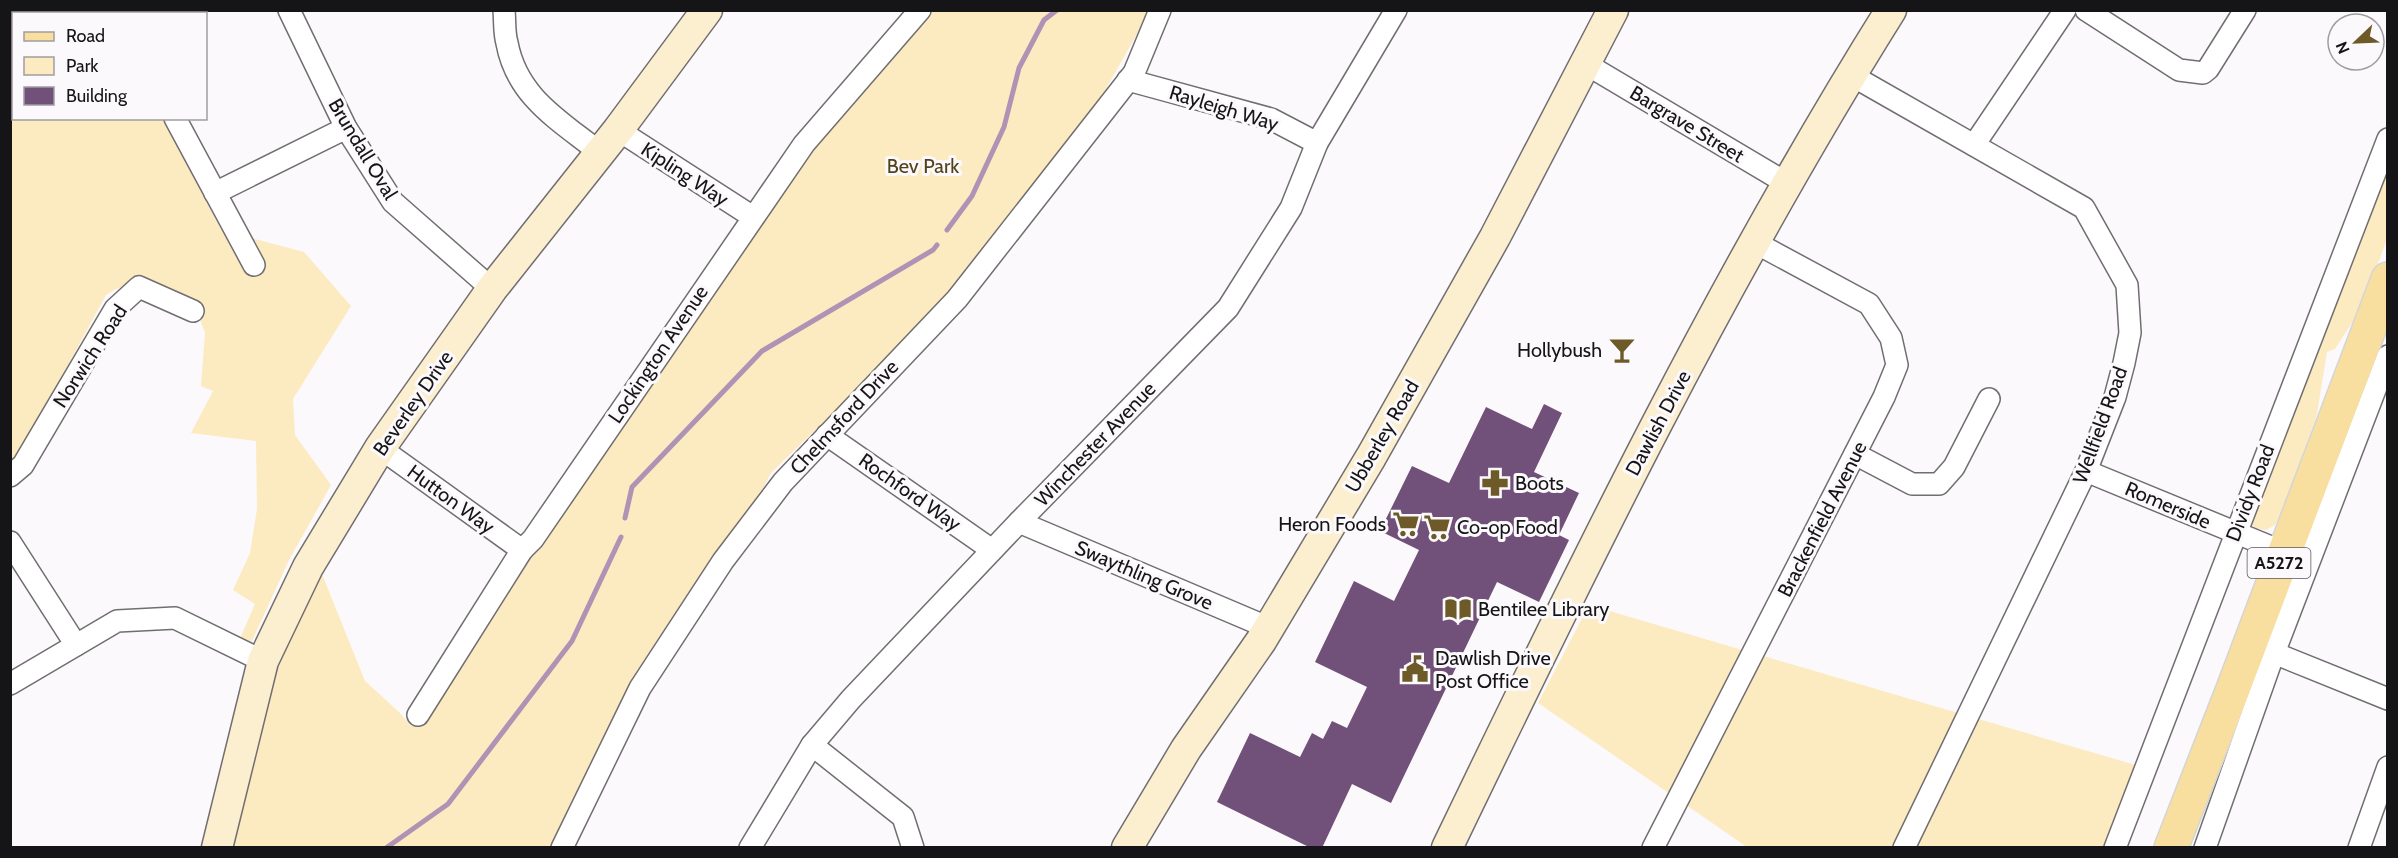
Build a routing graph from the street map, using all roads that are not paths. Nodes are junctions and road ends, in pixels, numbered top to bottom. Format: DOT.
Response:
graph roads {
  1 [pos="289,10"];
  2 [pos="504,10"];
  3 [pos="707,10"];
  4 [pos="920,10"];
  5 [pos="1161,10"];
  6 [pos="1396,10"];
  7 [pos="1613,10"];
  8 [pos="1891,10"];
  9 [pos="2065,10"];
  10 [pos="2086,10"];
  11 [pos="2245,10"];
  12 [pos="1586,64"];
  13 [pos="1851,75"];
  14 [pos="1128,80"];
  15 [pos="176,120"];
  16 [pos="346,128"];
  17 [pos="2388,139"];
  18 [pos="608,141"];
  19 [pos="1317,143"];
  20 [pos="1974,146"];
  21 [pos="1788,184"];
  22 [pos="215,193"];
  23 [pos="753,217"];
  24 [pos="1756,243"];
  25 [pos="254,265"];
  26 [pos="2388,279"];
  27 [pos="492,289"];
  28 [pos="194,311"];
  29 [pos="2388,356"];
  30 [pos="1989,399"];
  31 [pos="827,435"];
  32 [pos="380,448"];
  33 [pos="1856,454"];
  34 [pos="2086,471"];
  35 [pos="10,476"];
  36 [pos="1019,522"];
  37 [pos="2235,534"];
  38 [pos="10,542"];
  39 [pos="522,550"];
  40 [pos="992,550"];
  41 [pos="2283,552"];
  42 [pos="1269,628"];
  43 [pos="76,645"];
  44 [pos="2274,653"];
  45 [pos="263,661"];
  46 [pos="10,684"];
  47 [pos="2388,699"];
  48 [pos="418,715"];
  49 [pos="812,746"];
  50 [pos="2388,767"];
  51 [pos="217,848"];
  52 [pos="562,848"];
  53 [pos="750,848"];
  54 [pos="913,848"];
  55 [pos="1127,848"];
  56 [pos="1447,848"];
  57 [pos="1653,848"];
  58 [pos="1904,848"];
  59 [pos="2115,848"];
  60 [pos="2171,848"];
  61 [pos="2205,848"];
  62 [pos="2359,848"];
  1 -- 16 [label="street, Brundall Oval"];
  2 -- 18 [label="street"];
  3 -- 18 [label="street, Beverley Drive"];
  4 -- 23 [label="street, Lockington Avenue"];
  5 -- 14 [label="street, Chelmsford Drive"];
  6 -- 19 [label="street, Winchester Avenue"];
  7 -- 12 [label="street, Ubberley Road"];
  8 -- 13 [label="street, Dawlish Drive"];
  9 -- 20 [label="street"];
  10 -- 11 [label="street"];
  12 -- 21 [label="street, Bargrave Street"];
  12 -- 42 [label="street, Ubberley Road"];
  13 -- 20 [label="street, Wellfield Road"];
  13 -- 21 [label="street, Dawlish Drive"];
  14 -- 19 [label="street, Rayleigh Way"];
  14 -- 31 [label="street, Chelmsford Drive"];
  15 -- 22 [label="street"];
  16 -- 22 [label="street"];
  16 -- 27 [label="street, Brundall Oval"];
  17 -- 37 [label="street, Dividy Road"];
  18 -- 23 [label="street, Kipling Way"];
  18 -- 27 [label="street, Beverley Drive"];
  19 -- 36 [label="street, Winchester Avenue"];
  20 -- 34 [label="street, Wellfield Road"];
  21 -- 24 [label="street, Dawlish Drive"];
  22 -- 25 [label="street"];
  23 -- 39 [label="street, Lockington Avenue"];
  24 -- 33 [label="street, Brackenfield Avenue"];
  24 -- 56 [label="street, Dawlish Drive"];
  26 -- 41 [label="main road, A5272"];
  27 -- 32 [label="street, Beverley Drive"];
  28 -- 35 [label="street, Norwich Road"];
  29 -- 44 [label="street"];
  30 -- 33 [label="street"];
  31 -- 40 [label="street, Rochford Way"];
  31 -- 52 [label="street, Chelmsford Drive"];
  32 -- 39 [label="street, Hutton Way"];
  32 -- 45 [label="street, Beverley Drive"];
  33 -- 57 [label="street, Brackenfield Avenue"];
  34 -- 37 [label="street, Romerside"];
  34 -- 58 [label="street, Wellfield Road"];
  36 -- 40 [label="street, Winchester Avenue"];
  36 -- 42 [label="street, Swaythling Grove"];
  37 -- 41 [label="street, Romerside"];
  37 -- 59 [label="street, Dividy Road"];
  38 -- 43 [label="street"];
  39 -- 48 [label="street, Lockington Avenue"];
  40 -- 49 [label="street, Winchester Avenue"];
  41 -- 60 [label="main road, A5272"];
  42 -- 55 [label="street, Ubberley Road"];
  43 -- 45 [label="street"];
  43 -- 46 [label="street"];
  44 -- 47 [label="street"];
  44 -- 61 [label="street"];
  45 -- 51 [label="street, Beverley Drive"];
  49 -- 53 [label="street, Winchester Avenue"];
  49 -- 54 [label="street"];
  50 -- 62 [label="street"];
}
